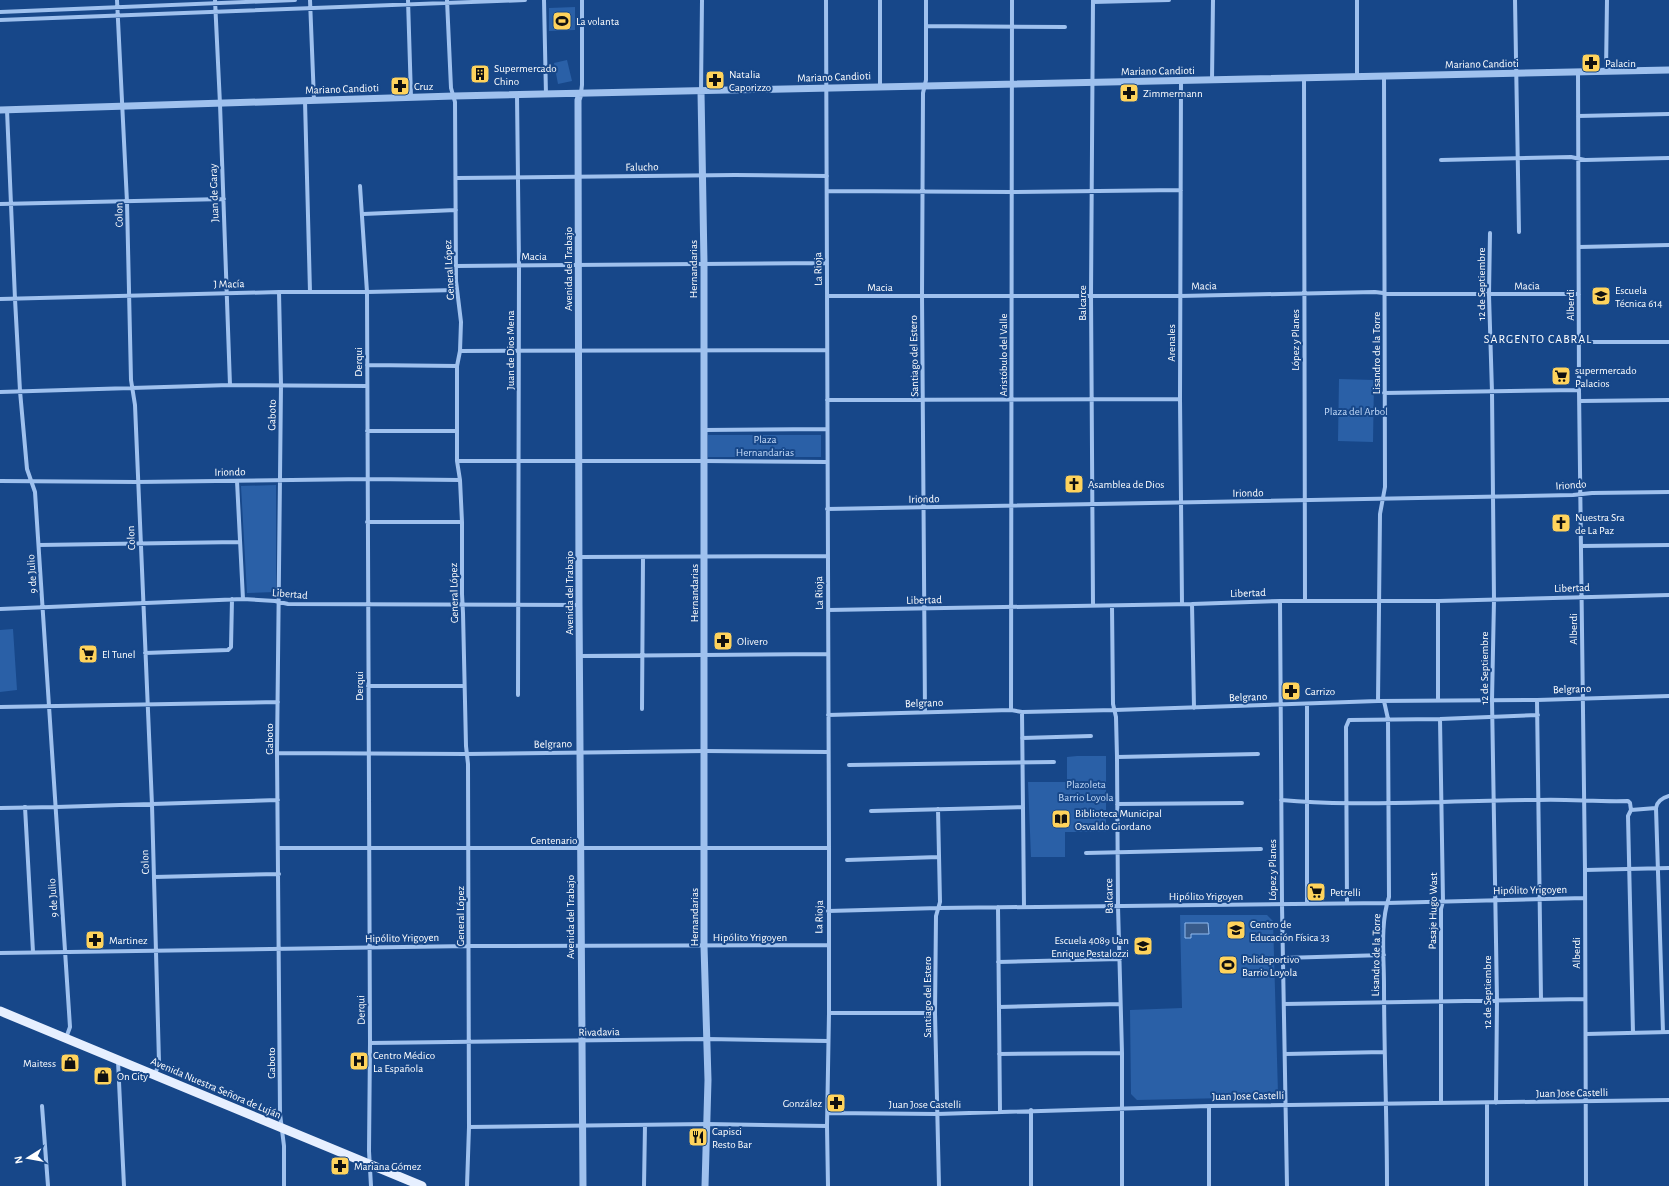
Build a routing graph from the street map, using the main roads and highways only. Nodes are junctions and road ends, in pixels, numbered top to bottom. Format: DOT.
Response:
graph roads {
  1 [pos="0,1012"];
  2 [pos="422,1186"];
  1 -- 2 [label="main road, Avenida Nuestra Señora de Luján"];
}
